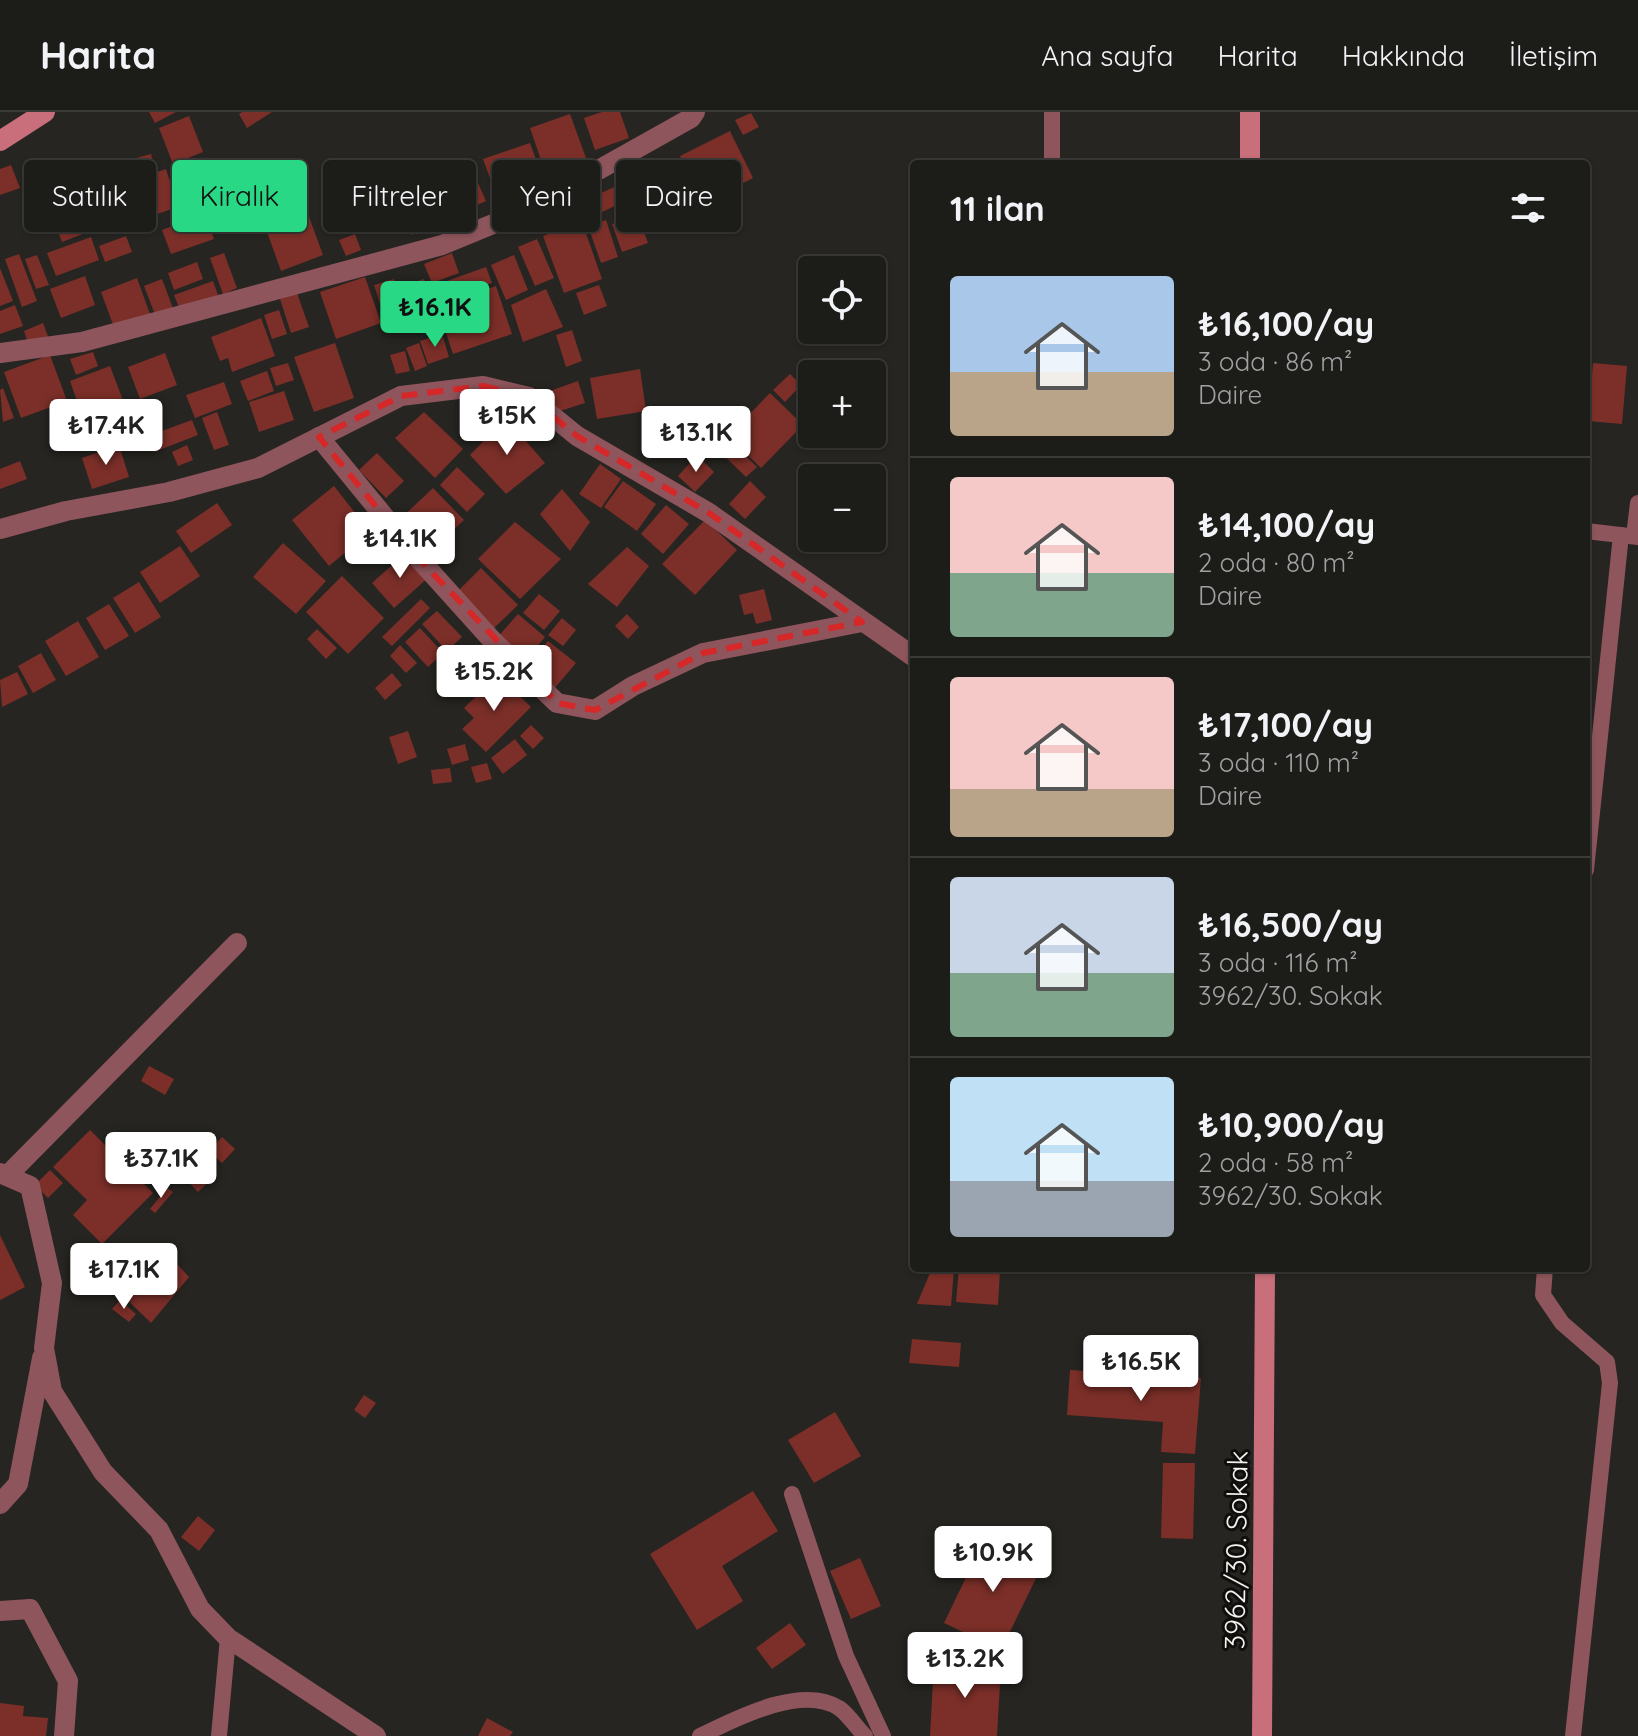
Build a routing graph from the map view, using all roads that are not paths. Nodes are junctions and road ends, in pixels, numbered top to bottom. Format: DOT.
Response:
graph roads {
  1 [pos="45,112"];
  2 [pos="695,112"];
  3 [pos="1052,112"];
  4 [pos="1250,112"];
  5 [pos="0,141"];
  6 [pos="1052,160"];
  7 [pos="1250,160"];
  8 [pos="0,353"];
  9 [pos="319,437"];
  10 [pos="1638,503"];
  11 [pos="0,529"];
  12 [pos="1590,531"];
  13 [pos="1631,536"];
  14 [pos="862,622"];
  15 [pos="910,654"];
  16 [pos="1590,840"];
  17 [pos="237,943"];
  18 [pos="3,1175"];
  19 [pos="1265,1272"];
  20 [pos="1545,1272"];
  21 [pos="44,1348"];
  22 [pos="792,1494"];
  23 [pos="0,1504"];
  24 [pos="0,1611"];
  25 [pos="228,1638"];
  26 [pos="64,1736"];
  27 [pos="219,1736"];
  28 [pos="376,1736"];
  29 [pos="700,1736"];
  30 [pos="865,1736"];
  31 [pos="883,1736"];
  32 [pos="1262,1736"];
  33 [pos="1573,1736"];
  1 -- 5 [label="main road"];
  2 -- 8 [label="street"];
  3 -- 6 [label="lane"];
  4 -- 7 [label="main road"];
  9 -- 11 [label="street"];
  9 -- 14 [label="street"];
  9 -- 14 [label="street"];
  10 -- 13 [label="lane"];
  12 -- 13 [label="lane"];
  13 -- 16 [label="lane"];
  14 -- 15 [label="street"];
  17 -- 18 [label="street"];
  18 -- 21 [label="street"];
  19 -- 32 [label="main road, 3962/30. Sokak"];
  20 -- 33 [label="lane"];
  21 -- 23 [label="street"];
  21 -- 25 [label="street"];
  22 -- 31 [label="lane"];
  24 -- 26 [label="street"];
  25 -- 27 [label="lane"];
  25 -- 28 [label="street"];
  29 -- 30 [label="lane"];
}
